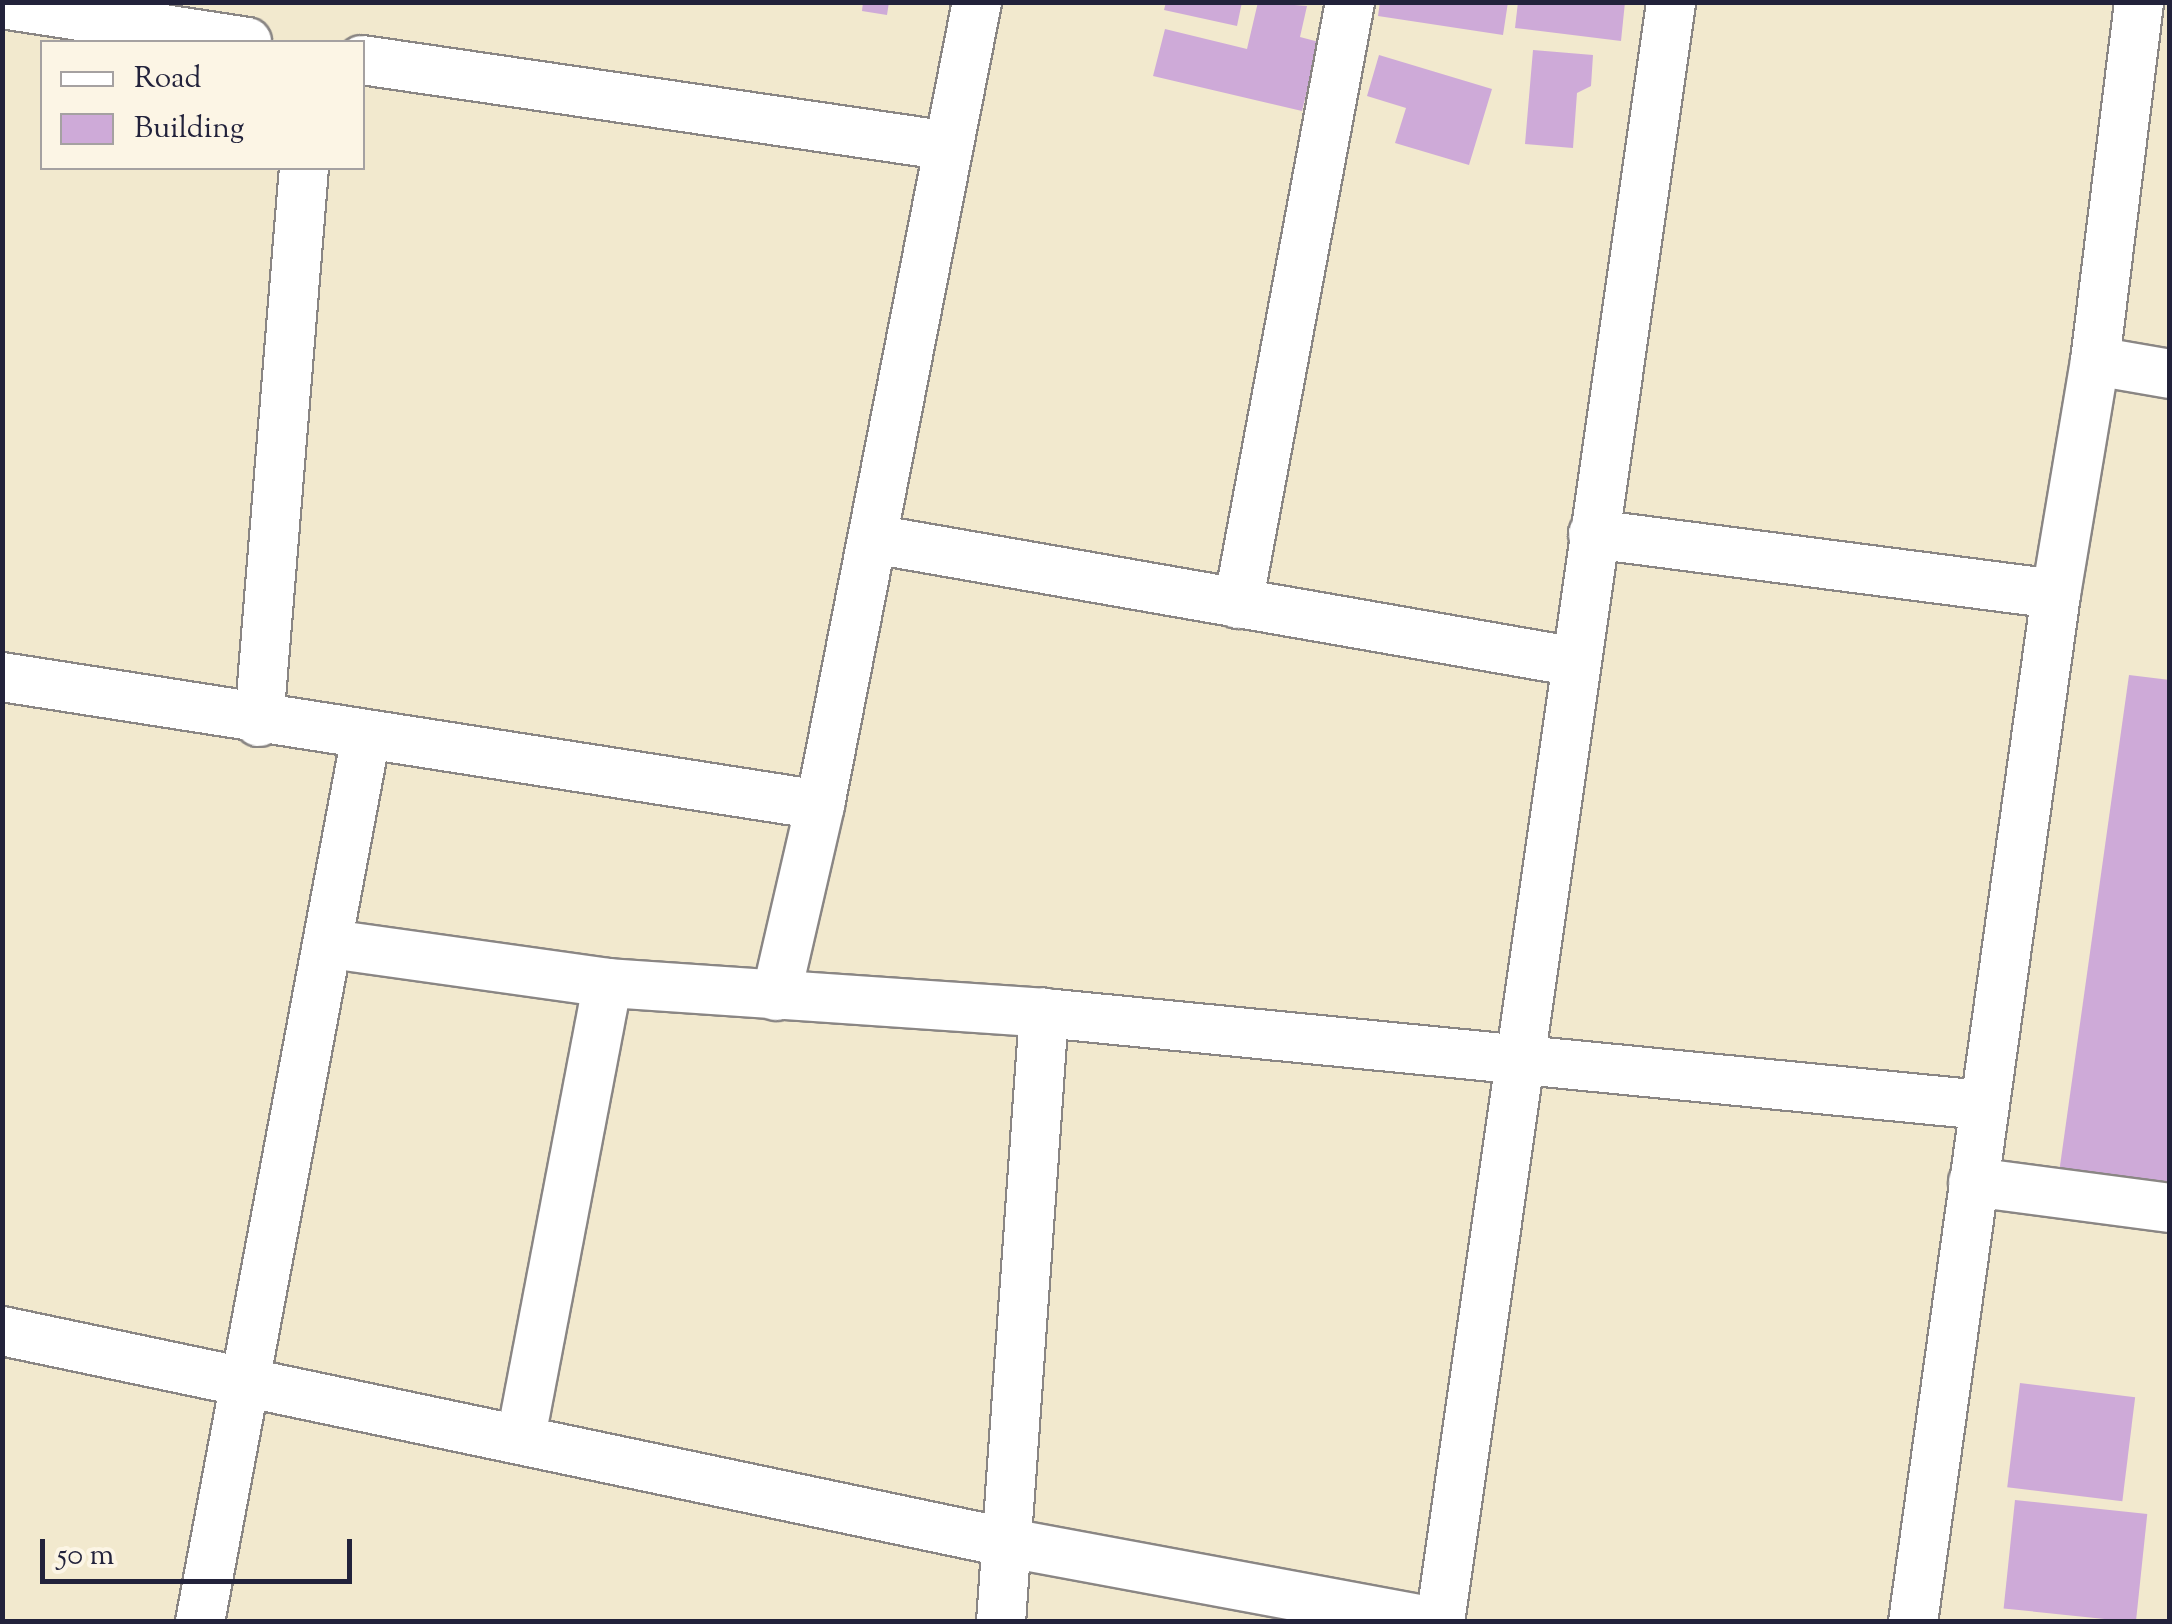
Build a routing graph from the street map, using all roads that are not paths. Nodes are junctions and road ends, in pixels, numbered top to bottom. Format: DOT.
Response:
graph roads {
  1 [pos="977,2"];
  2 [pos="1350,2"];
  3 [pos="1671,2"];
  4 [pos="2139,2"];
  5 [pos="2,4"];
  6 [pos="234,40"];
  7 [pos="365,60"];
  8 [pos="949,146"];
  9 [pos="304,170"];
  10 [pos="2095,361"];
  11 [pos="2170,374"];
  12 [pos="1593,534"];
  13 [pos="873,538"];
  14 [pos="2056,594"];
  15 [pos="1238,604"];
  16 [pos="1576,662"];
  17 [pos="2,677"];
  18 [pos="260,722"];
  19 [pos="366,736"];
  20 [pos="820,805"];
  21 [pos="331,944"];
  22 [pos="608,982"];
  23 [pos="776,996"];
  24 [pos="1044,1014"];
  25 [pos="1519,1056"];
  26 [pos="1983,1105"];
  27 [pos="1973,1182"];
  28 [pos="2170,1208"];
  29 [pos="2,1331"];
  30 [pos="248,1385"];
  31 [pos="522,1437"];
  32 [pos="1009,1543"];
  33 [pos="200,1622"];
  34 [pos="1001,1622"];
  35 [pos="1438,1622"];
  36 [pos="1913,1622"];
  1 -- 8 [label="street"];
  2 -- 15 [label="street"];
  3 -- 12 [label="street"];
  4 -- 10 [label="street"];
  5 -- 6 [label="street"];
  7 -- 8 [label="street"];
  8 -- 13 [label="street"];
  9 -- 18 [label="street"];
  10 -- 11 [label="street"];
  10 -- 14 [label="street"];
  12 -- 14 [label="street"];
  12 -- 16 [label="street"];
  13 -- 15 [label="street"];
  13 -- 20 [label="street"];
  14 -- 26 [label="street"];
  15 -- 16 [label="street"];
  16 -- 25 [label="street"];
  17 -- 18 [label="street"];
  18 -- 19 [label="street"];
  19 -- 20 [label="street"];
  19 -- 21 [label="street"];
  20 -- 23 [label="street"];
  21 -- 22 [label="street"];
  21 -- 30 [label="street"];
  22 -- 23 [label="street"];
  22 -- 31 [label="street"];
  23 -- 24 [label="street"];
  24 -- 25 [label="street"];
  24 -- 32 [label="street"];
  25 -- 26 [label="street"];
  25 -- 35 [label="street"];
  26 -- 27 [label="street"];
  27 -- 28 [label="street"];
  27 -- 36 [label="street"];
  29 -- 30 [label="street"];
  30 -- 31 [label="street"];
  30 -- 33 [label="street"];
  31 -- 32 [label="street"];
  32 -- 34 [label="street"];
  32 -- 35 [label="street"];
}
